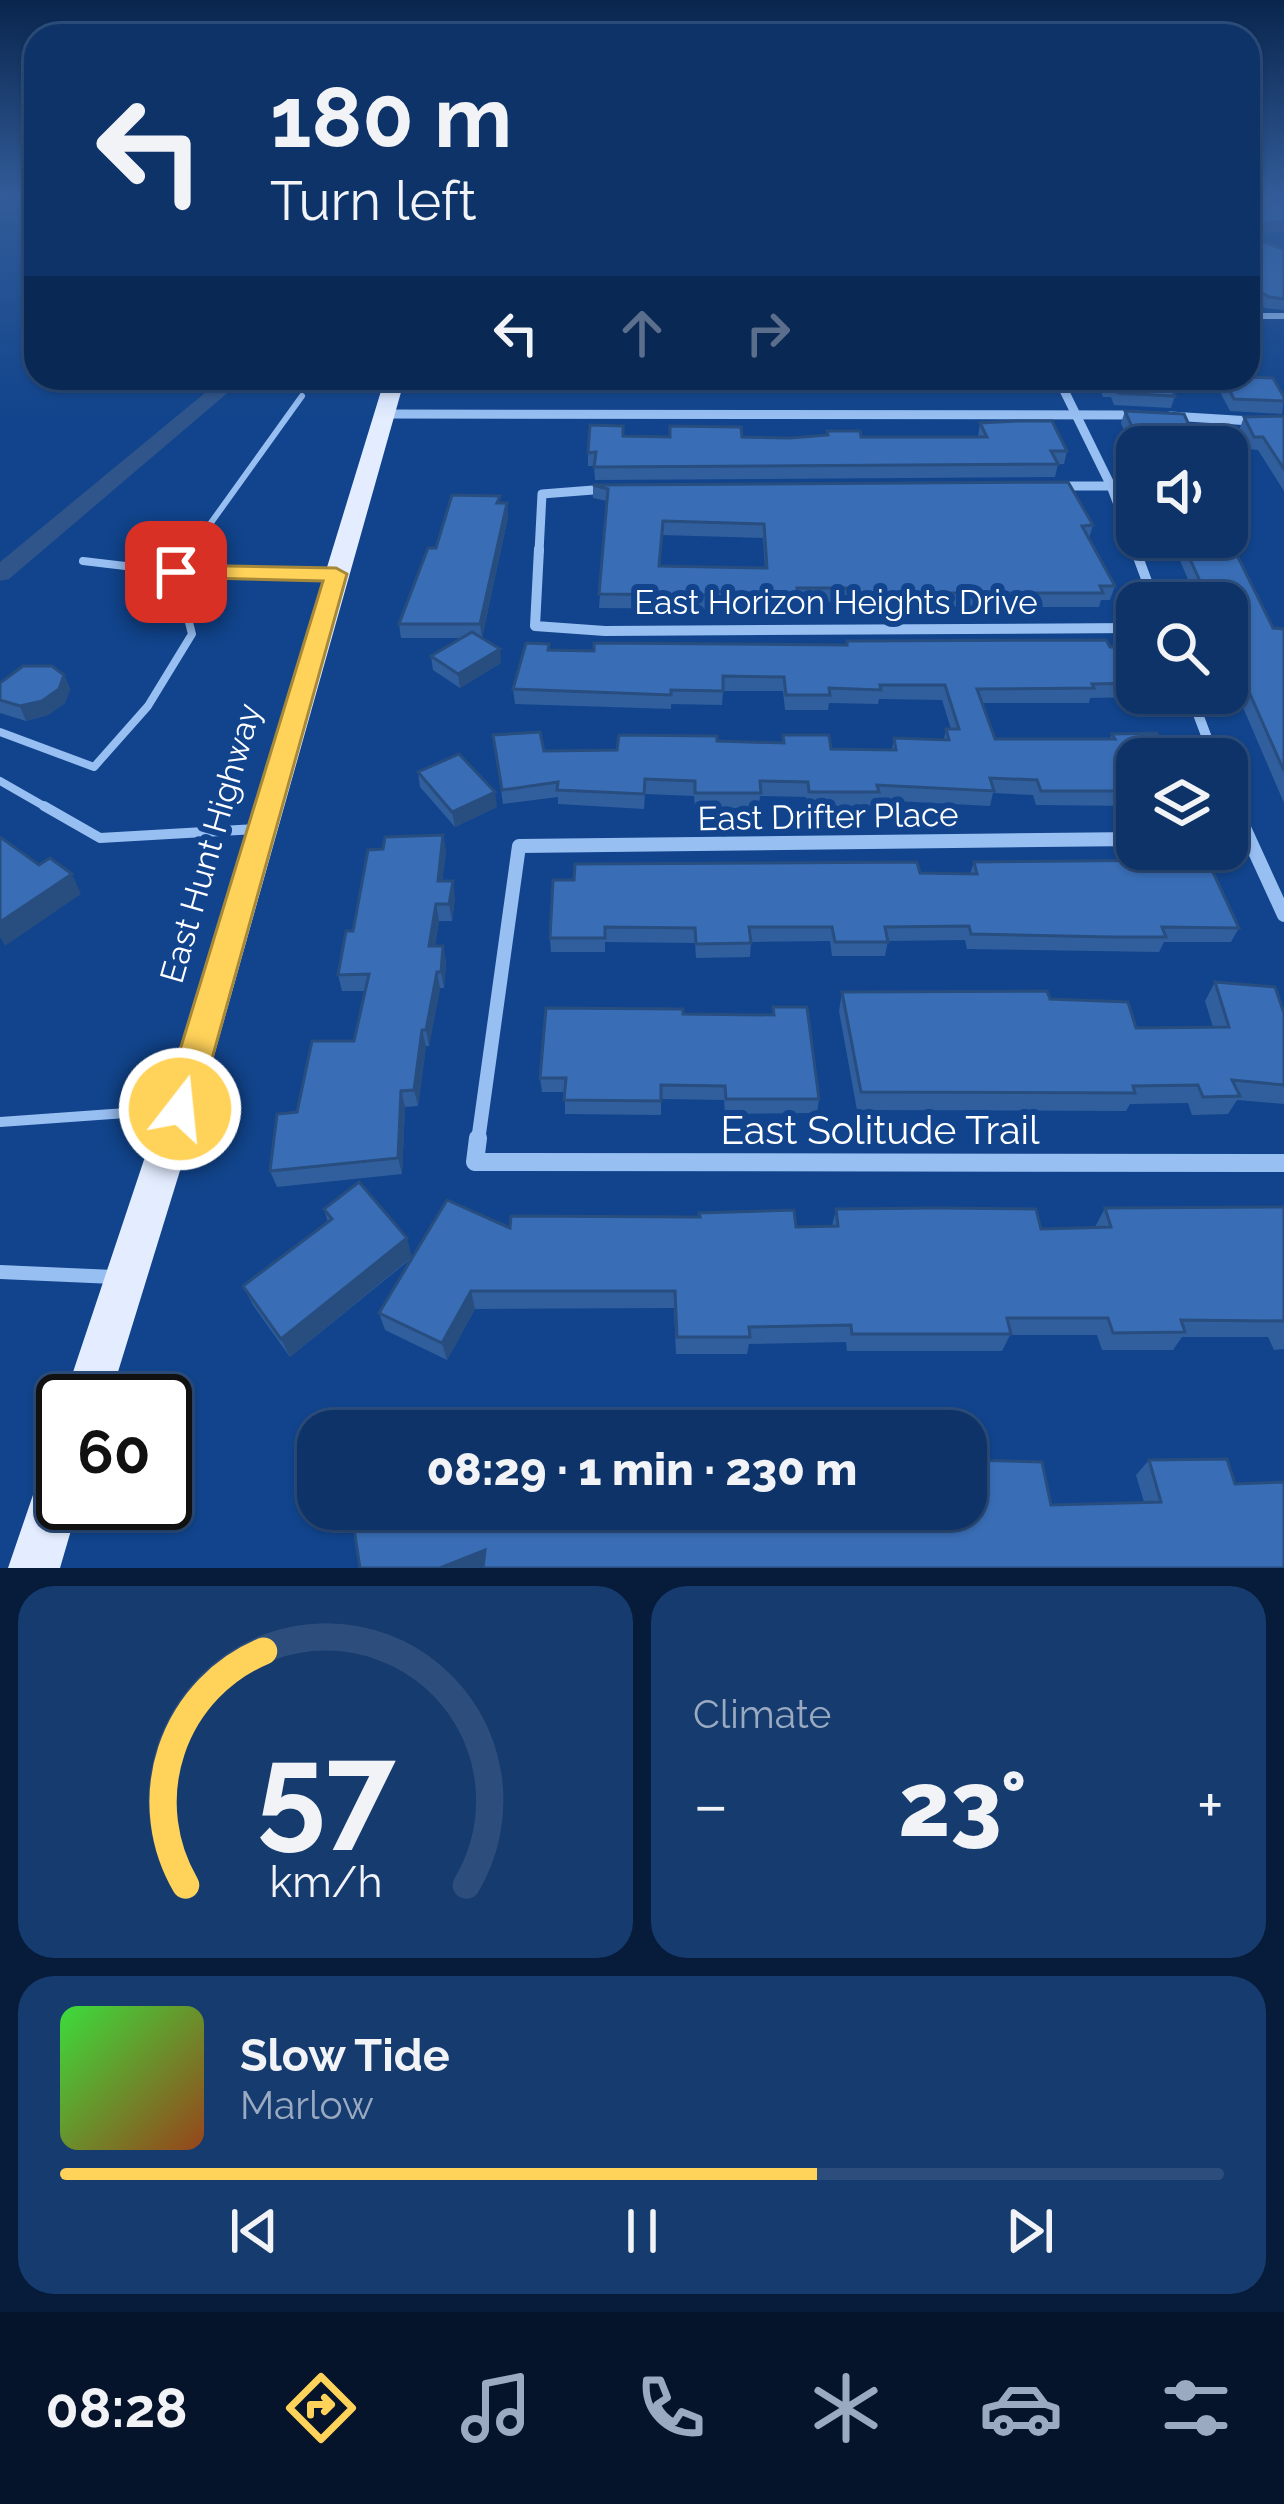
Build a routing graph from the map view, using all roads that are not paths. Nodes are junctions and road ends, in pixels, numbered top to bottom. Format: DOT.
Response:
graph roads {
  1 [pos="391,390"];
  2 [pos="1064,390"];
  3 [pos="302,396"];
  4 [pos="1075,412"];
  5 [pos="382,413"];
  6 [pos="1144,415"];
  7 [pos="1166,416"];
  8 [pos="1284,423"];
  9 [pos="1040,486"];
  10 [pos="1111,486"];
  11 [pos="611,489"];
  12 [pos="83,561"];
  13 [pos="176,572"];
  14 [pos="336,574"];
  15 [pos="1147,582"];
  16 [pos="1116,628"];
  17 [pos="0,732"];
  18 [pos="0,781"];
  19 [pos="262,829"];
  20 [pos="1116,839"];
  21 [pos="1248,844"];
  22 [pos="1284,915"];
  23 [pos="180,1109"];
  24 [pos="0,1122"];
  25 [pos="475,1162"];
  26 [pos="1284,1163"];
  27 [pos="0,1271"];
  28 [pos="125,1277"];
  29 [pos="94,1374"];
  30 [pos="46,1530"];
  31 [pos="34,1568"];
  1 -- 5 [label="main road, East Hunt Highway"];
  2 -- 4 [label="street"];
  3 -- 13 [label="lane"];
  4 -- 5 [label="street"];
  4 -- 6 [label="street"];
  4 -- 10 [label="street"];
  5 -- 14 [label="main road, East Hunt Highway"];
  7 -- 8 [label="street"];
  9 -- 10 [label="street"];
  10 -- 15 [label="street"];
  11 -- 16 [label="street, East Horizon Heights Drive"];
  12 -- 13 [label="lane"];
  13 -- 14 [label="lane"];
  13 -- 17 [label="lane"];
  14 -- 19 [label="main road, East Hunt Highway"];
  18 -- 19 [label="lane"];
  19 -- 23 [label="main road, East Hunt Highway"];
  20 -- 25 [label="street, East Drifter Place"];
  21 -- 22 [label="street"];
  23 -- 24 [label="lane"];
  23 -- 28 [label="main road, East Hunt Highway"];
  25 -- 26 [label="street, East Solitude Trail"];
  27 -- 28 [label="lane"];
  28 -- 29 [label="main road, East Hunt Highway"];
  30 -- 31 [label="main road"];
}
